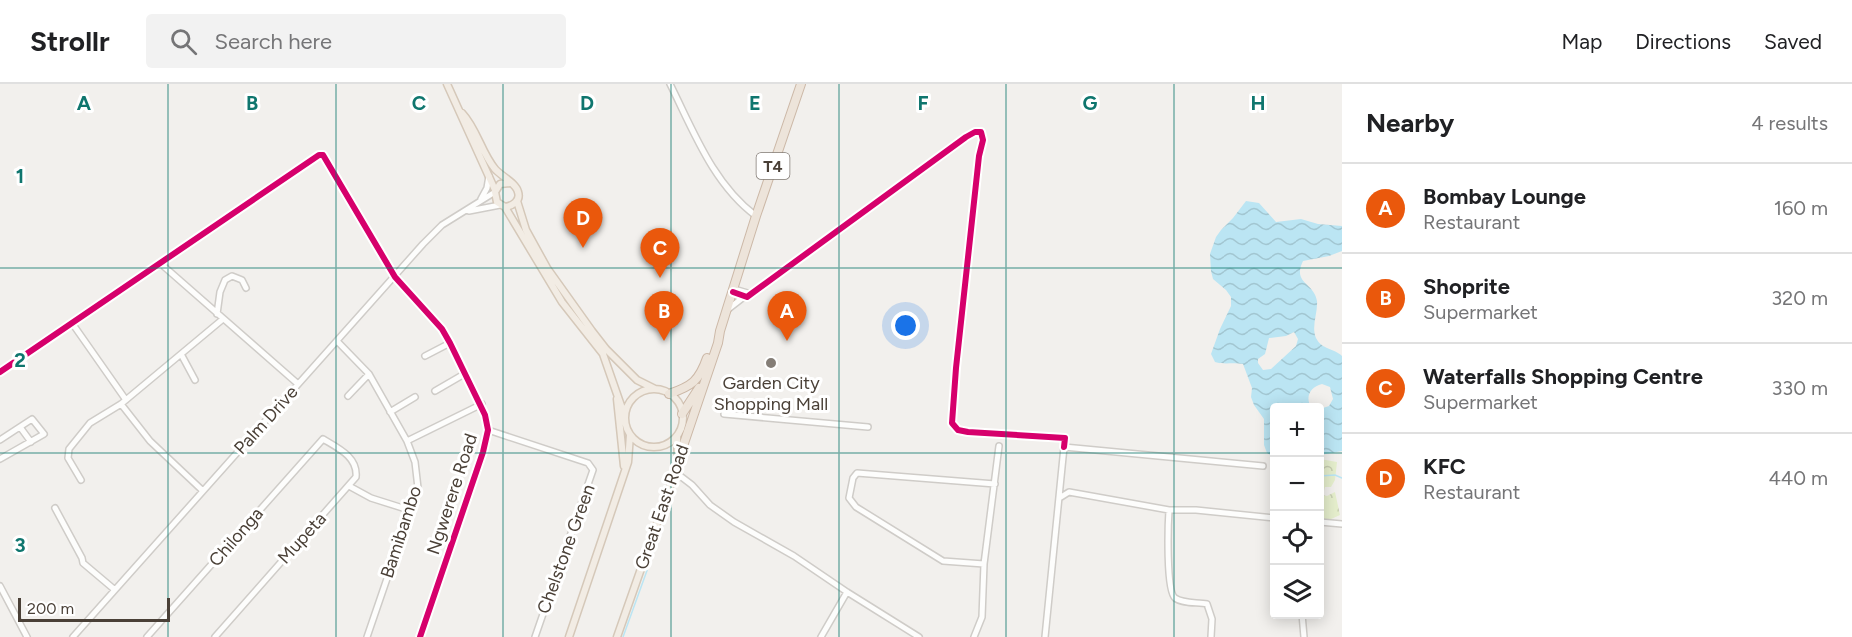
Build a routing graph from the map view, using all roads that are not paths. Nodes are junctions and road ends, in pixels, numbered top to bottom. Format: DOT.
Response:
graph roads {
  1 [pos="447,84"];
  2 [pos="670,84"];
  3 [pos="801,84"];
  4 [pos="462,113"];
  5 [pos="489,176"];
  6 [pos="510,183"];
  7 [pos="495,191"];
  8 [pos="517,201"];
  9 [pos="502,206"];
  10 [pos="473,207"];
  11 [pos="465,212"];
  12 [pos="756,216"];
  13 [pos="160,263"];
  14 [pos="395,277"];
  15 [pos="738,278"];
  16 [pos="246,288"];
  17 [pos="733,291"];
  18 [pos="747,295"];
  19 [pos="727,310"];
  20 [pos="217,314"];
  21 [pos="223,319"];
  22 [pos="72,323"];
  23 [pos="720,332"];
  24 [pos="337,341"];
  25 [pos="450,343"];
  26 [pos="181,354"];
  27 [pos="425,357"];
  28 [pos="0,372"];
  29 [pos="466,373"];
  30 [pos="369,374"];
  31 [pos="706,376"];
  32 [pos="195,380"];
  33 [pos="298,384"];
  34 [pos="655,389"];
  35 [pos="435,391"];
  36 [pos="669,394"];
  37 [pos="348,396"];
  38 [pos="617,396"];
  39 [pos="415,397"];
  40 [pos="124,402"];
  41 [pos="482,404"];
  42 [pos="390,412"];
  43 [pos="682,414"];
  44 [pos="724,414"];
  45 [pos="625,417"];
  46 [pos="20,427"];
  47 [pos="868,427"];
  48 [pos="488,430"];
  49 [pos="630,435"];
  50 [pos="677,436"];
  51 [pos="0,440"];
  52 [pos="407,441"];
  53 [pos="31,442"];
  54 [pos="999,446"];
  55 [pos="1064,447"];
  56 [pos="0,459"];
  57 [pos="678,461"];
  58 [pos="1263,466"];
  59 [pos="625,472"];
  60 [pos="675,472"];
  61 [pos="81,480"];
  62 [pos="995,484"];
  63 [pos="350,486"];
  64 [pos="203,491"];
  65 [pos="1060,497"];
  66 [pos="55,508"];
  67 [pos="409,510"];
  68 [pos="1169,510"];
  69 [pos="1270,517"];
  70 [pos="1324,522"];
  71 [pos="1342,524"];
  72 [pos="984,564"];
  73 [pos="0,586"];
  74 [pos="115,590"];
  75 [pos="847,592"];
  76 [pos="1302,619"];
  77 [pos="27,637"];
  78 [pos="74,637"];
  79 [pos="147,637"];
  80 [pos="215,637"];
  81 [pos="367,637"];
  82 [pos="420,637"];
  83 [pos="535,637"];
  84 [pos="569,637"];
  85 [pos="617,637"];
  86 [pos="820,637"];
  87 [pos="919,637"];
  88 [pos="974,637"];
  89 [pos="1045,637"];
  90 [pos="1211,637"];
  91 [pos="1304,637"];
  1 -- 4 [label="main road"];
  2 -- 12 [label="street"];
  3 -- 12 [label="highway, Great East Road / T4"];
  4 -- 5 [label="main road"];
  4 -- 6 [label="main road"];
  5 -- 7 [label="main road"];
  5 -- 10 [label="street, Palm Drive"];
  6 -- 7 [label="main road"];
  6 -- 8 [label="main road"];
  7 -- 9 [label="main road"];
  7 -- 10 [label="street, Palm Drive"];
  8 -- 9 [label="main road"];
  8 -- 34 [label="main road"];
  9 -- 11 [label="street, Palm Drive"];
  9 -- 38 [label="main road"];
  10 -- 11 [label="street, Palm Drive"];
  11 -- 14 [label="street, Palm Drive"];
  12 -- 15 [label="highway, Great East Road / T4"];
  13 -- 14 [label="street, Ngwerere Road"];
  13 -- 20 [label="street"];
  13 -- 22 [label="street"];
  14 -- 24 [label="street, Palm Drive"];
  14 -- 25 [label="street, Ngwerere Road"];
  15 -- 17 [label="highway, Great East Road / T4"];
  15 -- 18 [label="street"];
  16 -- 20 [label="street"];
  17 -- 18 [label="street"];
  17 -- 19 [label="highway, Great East Road / T4"];
  18 -- 19 [label="street"];
  18 -- 55 [label="street"];
  19 -- 23 [label="highway, Great East Road / T4"];
  20 -- 21 [label="street"];
  21 -- 26 [label="street"];
  21 -- 33 [label="street"];
  22 -- 28 [label="street"];
  22 -- 40 [label="street"];
  23 -- 31 [label="highway, Great East Road / T4"];
  23 -- 36 [label="highway, Great East Road / T4"];
  24 -- 30 [label="street, Bamibambo"];
  24 -- 33 [label="street, Palm Drive"];
  25 -- 27 [label="street"];
  25 -- 29 [label="street, Ngwerere Road"];
  26 -- 32 [label="street"];
  26 -- 40 [label="street"];
  29 -- 35 [label="street"];
  29 -- 41 [label="street, Ngwerere Road"];
  30 -- 37 [label="street"];
  30 -- 42 [label="street, Bamibambo"];
  31 -- 43 [label="highway, Great East Road / T4"];
  31 -- 57 [label="highway, Great East Road"];
  33 -- 64 [label="street, Palm Drive"];
  34 -- 36 [label="main road"];
  34 -- 45 [label="main road"];
  36 -- 43 [label="main road"];
  38 -- 45 [label="main road"];
  38 -- 59 [label="main road"];
  39 -- 42 [label="street"];
  40 -- 61 [label="street"];
  40 -- 64 [label="street"];
  41 -- 48 [label="street, Ngwerere Road"];
  41 -- 52 [label="street"];
  42 -- 52 [label="street, Bamibambo"];
  43 -- 50 [label="main road"];
  44 -- 47 [label="street"];
  45 -- 49 [label="main road"];
  46 -- 51 [label="street"];
  46 -- 53 [label="street"];
  46 -- 53 [label="street"];
  48 -- 82 [label="street, Ngwerere Road"];
  48 -- 83 [label="street, Chelstone Green"];
  49 -- 50 [label="main road"];
  49 -- 59 [label="main road"];
  50 -- 57 [label="main road"];
  52 -- 67 [label="street, Bamibambo"];
  53 -- 56 [label="street"];
  54 -- 62 [label="street"];
  55 -- 58 [label="street"];
  55 -- 65 [label="street"];
  57 -- 60 [label="main road, Great East Road"];
  59 -- 84 [label="main road"];
  60 -- 75 [label="street"];
  60 -- 85 [label="main road, Great East Road"];
  62 -- 72 [label="street"];
  62 -- 72 [label="street"];
  63 -- 67 [label="street"];
  63 -- 79 [label="street, Chilonga"];
  63 -- 80 [label="street, Mupeta"];
  64 -- 74 [label="street, Palm Drive"];
  65 -- 68 [label="street"];
  65 -- 89 [label="street"];
  66 -- 74 [label="street"];
  67 -- 81 [label="street, Bamibambo"];
  68 -- 69 [label="street"];
  68 -- 90 [label="street"];
  70 -- 71 [label="street"];
  72 -- 88 [label="street"];
  73 -- 77 [label="street"];
  74 -- 78 [label="street, Palm Drive"];
  75 -- 86 [label="street"];
  75 -- 87 [label="street"];
  76 -- 91 [label="street"];
}
